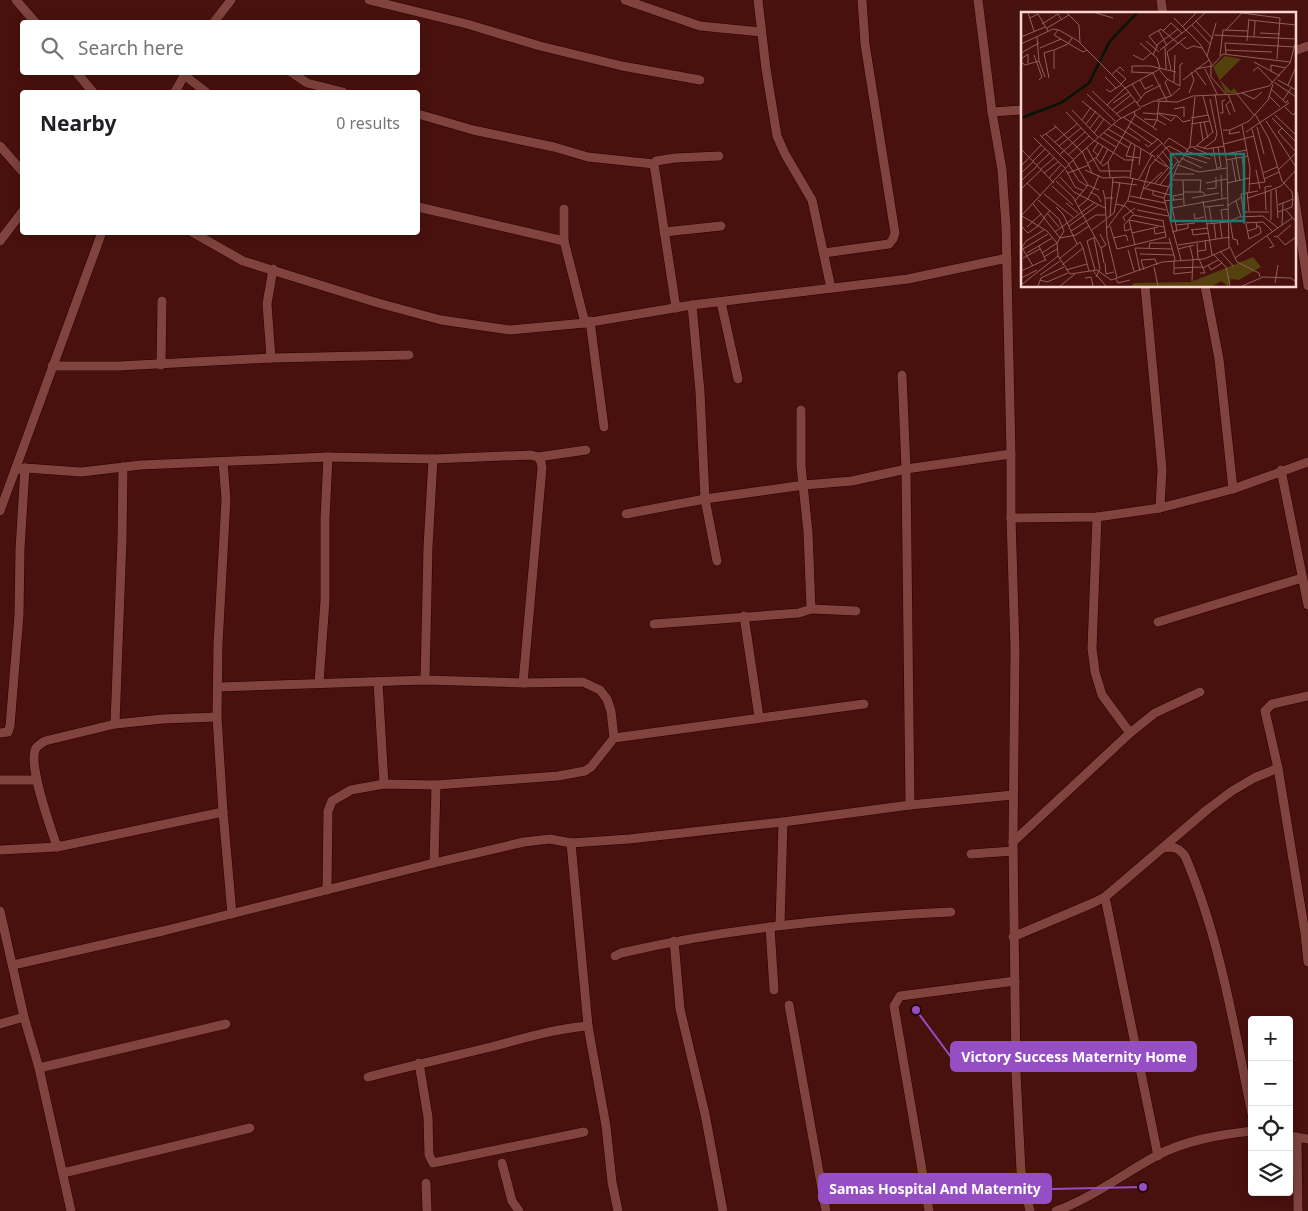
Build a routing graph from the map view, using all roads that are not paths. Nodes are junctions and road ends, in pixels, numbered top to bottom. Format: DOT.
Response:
graph roads {
  1 [pos="16,0"];
  2 [pos="231,0"];
  3 [pos="369,0"];
  4 [pos="625,0"];
  5 [pos="758,0"];
  6 [pos="862,0"];
  7 [pos="978,0"];
  8 [pos="32,20"];
  9 [pos="217,20"];
  10 [pos="761,32"];
  11 [pos="1308,46"];
  12 [pos="1296,50"];
  13 [pos="79,75"];
  14 [pos="184,75"];
  15 [pos="186,75"];
  16 [pos="295,75"];
  17 [pos="700,80"];
  18 [pos="91,90"];
  19 [pos="176,90"];
  20 [pos="204,90"];
  21 [pos="335,90"];
  22 [pos="1021,110"];
  23 [pos="992,112"];
  24 [pos="420,115"];
  25 [pos="0,146"];
  26 [pos="719,156"];
  27 [pos="654,164"];
  28 [pos="20,169"];
  29 [pos="420,207"];
  30 [pos="1296,207"];
  31 [pos="564,209"];
  32 [pos="20,215"];
  33 [pos="721,226"];
  34 [pos="664,232"];
  35 [pos="101,235"];
  36 [pos="197,235"];
  37 [pos="0,241"];
  38 [pos="564,241"];
  39 [pos="824,253"];
  40 [pos="1007,258"];
  41 [pos="273,270"];
  42 [pos="1308,286"];
  43 [pos="831,288"];
  44 [pos="1145,288"];
  45 [pos="1205,288"];
  46 [pos="162,300"];
  47 [pos="721,302"];
  48 [pos="692,306"];
  49 [pos="676,308"];
  50 [pos="588,322"];
  51 [pos="409,355"];
  52 [pos="271,358"];
  53 [pos="161,365"];
  54 [pos="52,366"];
  55 [pos="902,375"];
  56 [pos="738,379"];
  57 [pos="801,410"];
  58 [pos="604,427"];
  59 [pos="586,450"];
  60 [pos="1011,454"];
  61 [pos="328,457"];
  62 [pos="538,457"];
  63 [pos="433,459"];
  64 [pos="223,462"];
  65 [pos="1308,462"];
  66 [pos="123,467"];
  67 [pos="25,468"];
  68 [pos="906,469"];
  69 [pos="15,470"];
  70 [pos="1282,470"];
  71 [pos="804,486"];
  72 [pos="1234,489"];
  73 [pos="706,499"];
  74 [pos="1160,508"];
  75 [pos="0,511"];
  76 [pos="626,514"];
  77 [pos="1097,517"];
  78 [pos="1011,518"];
  79 [pos="717,561"];
  80 [pos="1302,578"];
  81 [pos="1308,605"];
  82 [pos="811,609"];
  83 [pos="856,611"];
  84 [pos="744,616"];
  85 [pos="1158,622"];
  86 [pos="654,624"];
  87 [pos="426,680"];
  88 [pos="378,682"];
  89 [pos="318,683"];
  90 [pos="523,683"];
  91 [pos="218,687"];
  92 [pos="1200,692"];
  93 [pos="1308,696"];
  94 [pos="864,704"];
  95 [pos="217,717"];
  96 [pos="759,717"];
  97 [pos="115,724"];
  98 [pos="0,733"];
  99 [pos="1130,733"];
  100 [pos="614,738"];
  101 [pos="1278,768"];
  102 [pos="0,780"];
  103 [pos="36,780"];
  104 [pos="384,784"];
  105 [pos="436,785"];
  106 [pos="1013,795"];
  107 [pos="910,805"];
  108 [pos="223,812"];
  109 [pos="783,822"];
  110 [pos="571,843"];
  111 [pos="1013,846"];
  112 [pos="57,847"];
  113 [pos="1163,848"];
  114 [pos="0,850"];
  115 [pos="971,854"];
  116 [pos="434,863"];
  117 [pos="327,890"];
  118 [pos="1105,897"];
  119 [pos="0,911"];
  120 [pos="951,912"];
  121 [pos="232,914"];
  122 [pos="780,926"];
  123 [pos="770,927"];
  124 [pos="1013,936"];
  125 [pos="674,941"];
  126 [pos="615,956"];
  127 [pos="1308,962"];
  128 [pos="13,965"];
  129 [pos="1015,981"];
  130 [pos="774,990"];
  131 [pos="789,1005"];
  132 [pos="24,1017"];
  133 [pos="0,1024"];
  134 [pos="226,1024"];
  135 [pos="588,1026"];
  136 [pos="420,1063"];
  137 [pos="39,1068"];
  138 [pos="368,1077"];
  139 [pos="1250,1106"];
  140 [pos="250,1128"];
  141 [pos="584,1132"];
  142 [pos="1248,1132"];
  143 [pos="1293,1136"];
  144 [pos="1308,1139"];
  145 [pos="1158,1156"];
  146 [pos="502,1162"];
  147 [pos="63,1173"];
  148 [pos="426,1183"];
  149 [pos="1069,1209"];
  150 [pos="71,1211"];
  151 [pos="427,1211"];
  152 [pos="519,1211"];
  153 [pos="618,1211"];
  154 [pos="723,1211"];
  155 [pos="826,1211"];
  156 [pos="929,1211"];
  157 [pos="1030,1211"];
  158 [pos="1056,1211"];
  159 [pos="1298,1211"];
  1 -- 8 [label="street"];
  2 -- 9 [label="street"];
  3 -- 17 [label="street"];
  4 -- 10 [label="street"];
  5 -- 10 [label="street"];
  6 -- 39 [label="street"];
  7 -- 23 [label="street"];
  10 -- 39 [label="street"];
  11 -- 12 [label="street"];
  13 -- 18 [label="street"];
  14 -- 19 [label="street"];
  15 -- 20 [label="street"];
  16 -- 21 [label="street"];
  22 -- 23 [label="street"];
  23 -- 40 [label="street"];
  24 -- 27 [label="street"];
  25 -- 28 [label="street"];
  26 -- 27 [label="street"];
  27 -- 34 [label="street"];
  29 -- 38 [label="street"];
  30 -- 42 [label="street"];
  31 -- 38 [label="street"];
  32 -- 37 [label="street"];
  33 -- 34 [label="street"];
  34 -- 49 [label="street"];
  35 -- 54 [label="street"];
  36 -- 41 [label="street"];
  38 -- 50 [label="street"];
  39 -- 43 [label="street"];
  40 -- 43 [label="street"];
  40 -- 60 [label="street"];
  41 -- 50 [label="street"];
  41 -- 52 [label="street"];
  43 -- 47 [label="street"];
  44 -- 74 [label="street"];
  45 -- 72 [label="street"];
  46 -- 53 [label="street"];
  47 -- 48 [label="street"];
  47 -- 56 [label="street"];
  48 -- 49 [label="street"];
  48 -- 73 [label="street"];
  49 -- 50 [label="street"];
  50 -- 58 [label="street"];
  51 -- 52 [label="street"];
  52 -- 53 [label="street"];
  53 -- 54 [label="street"];
  54 -- 69 [label="street"];
  55 -- 68 [label="street"];
  57 -- 71 [label="street"];
  59 -- 62 [label="street"];
  60 -- 68 [label="street"];
  60 -- 78 [label="street"];
  61 -- 63 [label="street"];
  61 -- 64 [label="street"];
  61 -- 89 [label="street"];
  62 -- 63 [label="street"];
  62 -- 90 [label="street"];
  63 -- 87 [label="street"];
  64 -- 66 [label="street"];
  64 -- 91 [label="street"];
  65 -- 70 [label="street"];
  66 -- 67 [label="street"];
  66 -- 97 [label="street"];
  67 -- 69 [label="street"];
  67 -- 98 [label="street"];
  68 -- 71 [label="street"];
  68 -- 107 [label="street"];
  69 -- 75 [label="street"];
  70 -- 72 [label="street"];
  70 -- 80 [label="street"];
  71 -- 73 [label="street"];
  71 -- 82 [label="street"];
  72 -- 74 [label="street"];
  73 -- 76 [label="street"];
  73 -- 79 [label="street"];
  74 -- 77 [label="street"];
  77 -- 78 [label="street"];
  77 -- 99 [label="street"];
  78 -- 106 [label="street"];
  80 -- 81 [label="street"];
  80 -- 85 [label="street"];
  82 -- 83 [label="street"];
  82 -- 84 [label="street"];
  84 -- 86 [label="street"];
  84 -- 96 [label="street"];
  87 -- 88 [label="street"];
  87 -- 90 [label="street"];
  88 -- 89 [label="street"];
  88 -- 104 [label="street"];
  89 -- 91 [label="street"];
  90 -- 100 [label="street"];
  91 -- 95 [label="street"];
  92 -- 99 [label="street"];
  93 -- 101 [label="street"];
  94 -- 96 [label="street"];
  95 -- 97 [label="street"];
  95 -- 108 [label="street"];
  96 -- 100 [label="street"];
  97 -- 103 [label="street"];
  99 -- 111 [label="street"];
  100 -- 105 [label="street"];
  101 -- 113 [label="street"];
  101 -- 127 [label="street"];
  102 -- 103 [label="street"];
  103 -- 112 [label="street"];
  104 -- 105 [label="street"];
  104 -- 117 [label="street"];
  105 -- 116 [label="street"];
  106 -- 107 [label="street"];
  106 -- 111 [label="street"];
  107 -- 109 [label="street"];
  108 -- 112 [label="street"];
  108 -- 121 [label="street"];
  109 -- 110 [label="street"];
  109 -- 122 [label="street"];
  110 -- 116 [label="street"];
  110 -- 135 [label="street"];
  111 -- 115 [label="street"];
  111 -- 124 [label="street"];
  112 -- 114 [label="street"];
  113 -- 118 [label="street"];
  113 -- 139 [label="street"];
  116 -- 117 [label="street"];
  117 -- 121 [label="street"];
  118 -- 124 [label="street"];
  118 -- 145 [label="street"];
  119 -- 128 [label="street"];
  120 -- 122 [label="street"];
  121 -- 128 [label="street"];
  122 -- 123 [label="street"];
  123 -- 125 [label="street"];
  123 -- 130 [label="street"];
  124 -- 129 [label="street"];
  125 -- 126 [label="street"];
  125 -- 154 [label="street"];
  128 -- 132 [label="street"];
  129 -- 156 [label="street"];
  129 -- 157 [label="street"];
  131 -- 155 [label="street"];
  132 -- 133 [label="street"];
  132 -- 137 [label="street"];
  134 -- 137 [label="street"];
  135 -- 136 [label="street"];
  135 -- 153 [label="street"];
  136 -- 138 [label="street"];
  136 -- 141 [label="street"];
  137 -- 147 [label="street"];
  140 -- 147 [label="street"];
  142 -- 145 [label="street"];
  143 -- 144 [label="street"];
  143 -- 159 [label="street"];
  145 -- 149 [label="street"];
  146 -- 152 [label="street"];
  147 -- 150 [label="street"];
  148 -- 151 [label="street"];
  149 -- 158 [label="street"];
}
